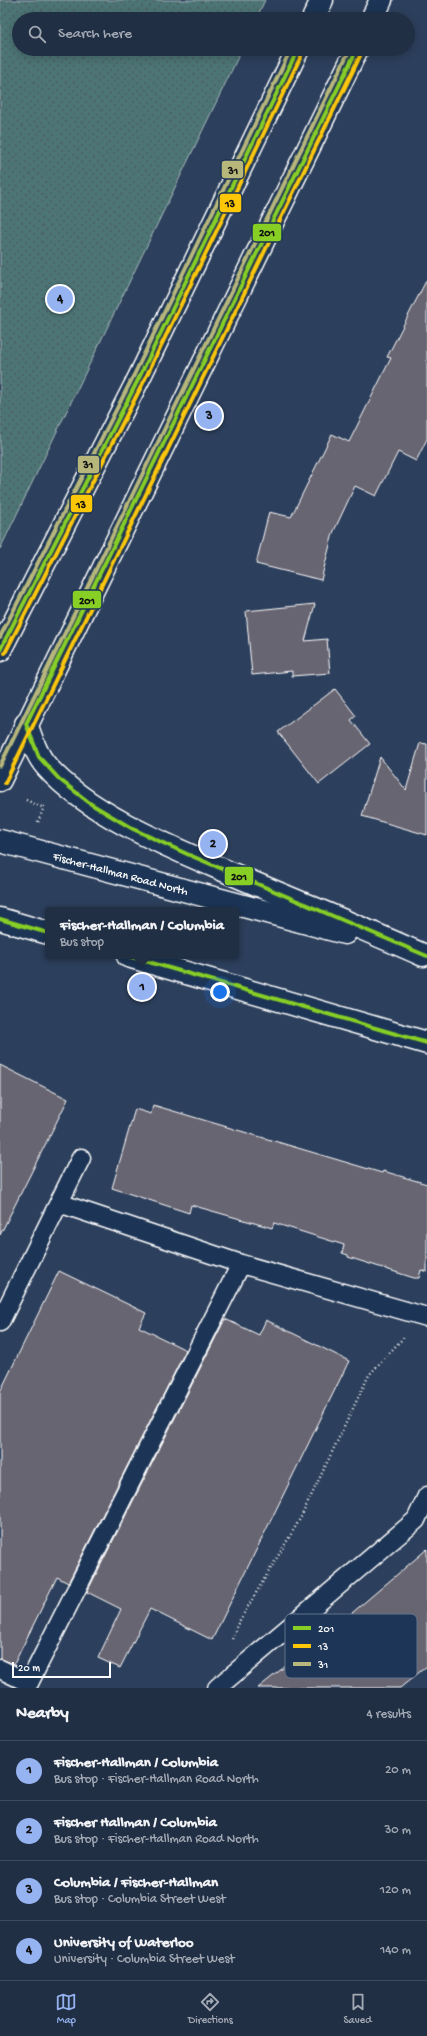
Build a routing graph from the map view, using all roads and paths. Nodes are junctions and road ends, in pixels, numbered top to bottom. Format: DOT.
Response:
graph roads {
  1 [pos="322,0"];
  2 [pos="381,0"];
  3 [pos="316,12"];
  4 [pos="375,12"];
  5 [pos="295,56"];
  6 [pos="354,56"];
  7 [pos="0,650"];
  8 [pos="26,724"];
  9 [pos="0,780"];
  10 [pos="26,800"];
  11 [pos="46,802"];
  12 [pos="44,808"];
  13 [pos="35,828"];
  14 [pos="0,841"];
  15 [pos="0,919"];
  16 [pos="45,932"];
  17 [pos="425,955"];
  18 [pos="138,959"];
  19 [pos="427,1043"];
  20 [pos="80,1158"];
  21 [pos="59,1202"];
  22 [pos="241,1264"];
  23 [pos="425,1317"];
  24 [pos="0,1322"];
  25 [pos="427,1496"];
  26 [pos="305,1614"];
  27 [pos="285,1631"];
  28 [pos="230,1646"];
  29 [pos="0,1669"];
  30 [pos="217,1688"];
  1 -- 3 [label="main road"];
  2 -- 4 [label="main road"];
  5 -- 7 [label="main road"];
  6 -- 8 [label="main road"];
  8 -- 9 [label="main road"];
  8 -- 17 [label="main road"];
  10 -- 12 [label="path"];
  11 -- 12 [label="path"];
  12 -- 13 [label="path"];
  14 -- 17 [label="main road, Fischer-Hallman Road North"];
  15 -- 16 [label="main road"];
  18 -- 19 [label="main road"];
  20 -- 21 [label="lane"];
  21 -- 22 [label="lane"];
  21 -- 24 [label="lane"];
  22 -- 23 [label="lane"];
  22 -- 29 [label="lane"];
  23 -- 28 [label="path"];
  25 -- 26 [label="lane"];
  27 -- 30 [label="lane"];
}
